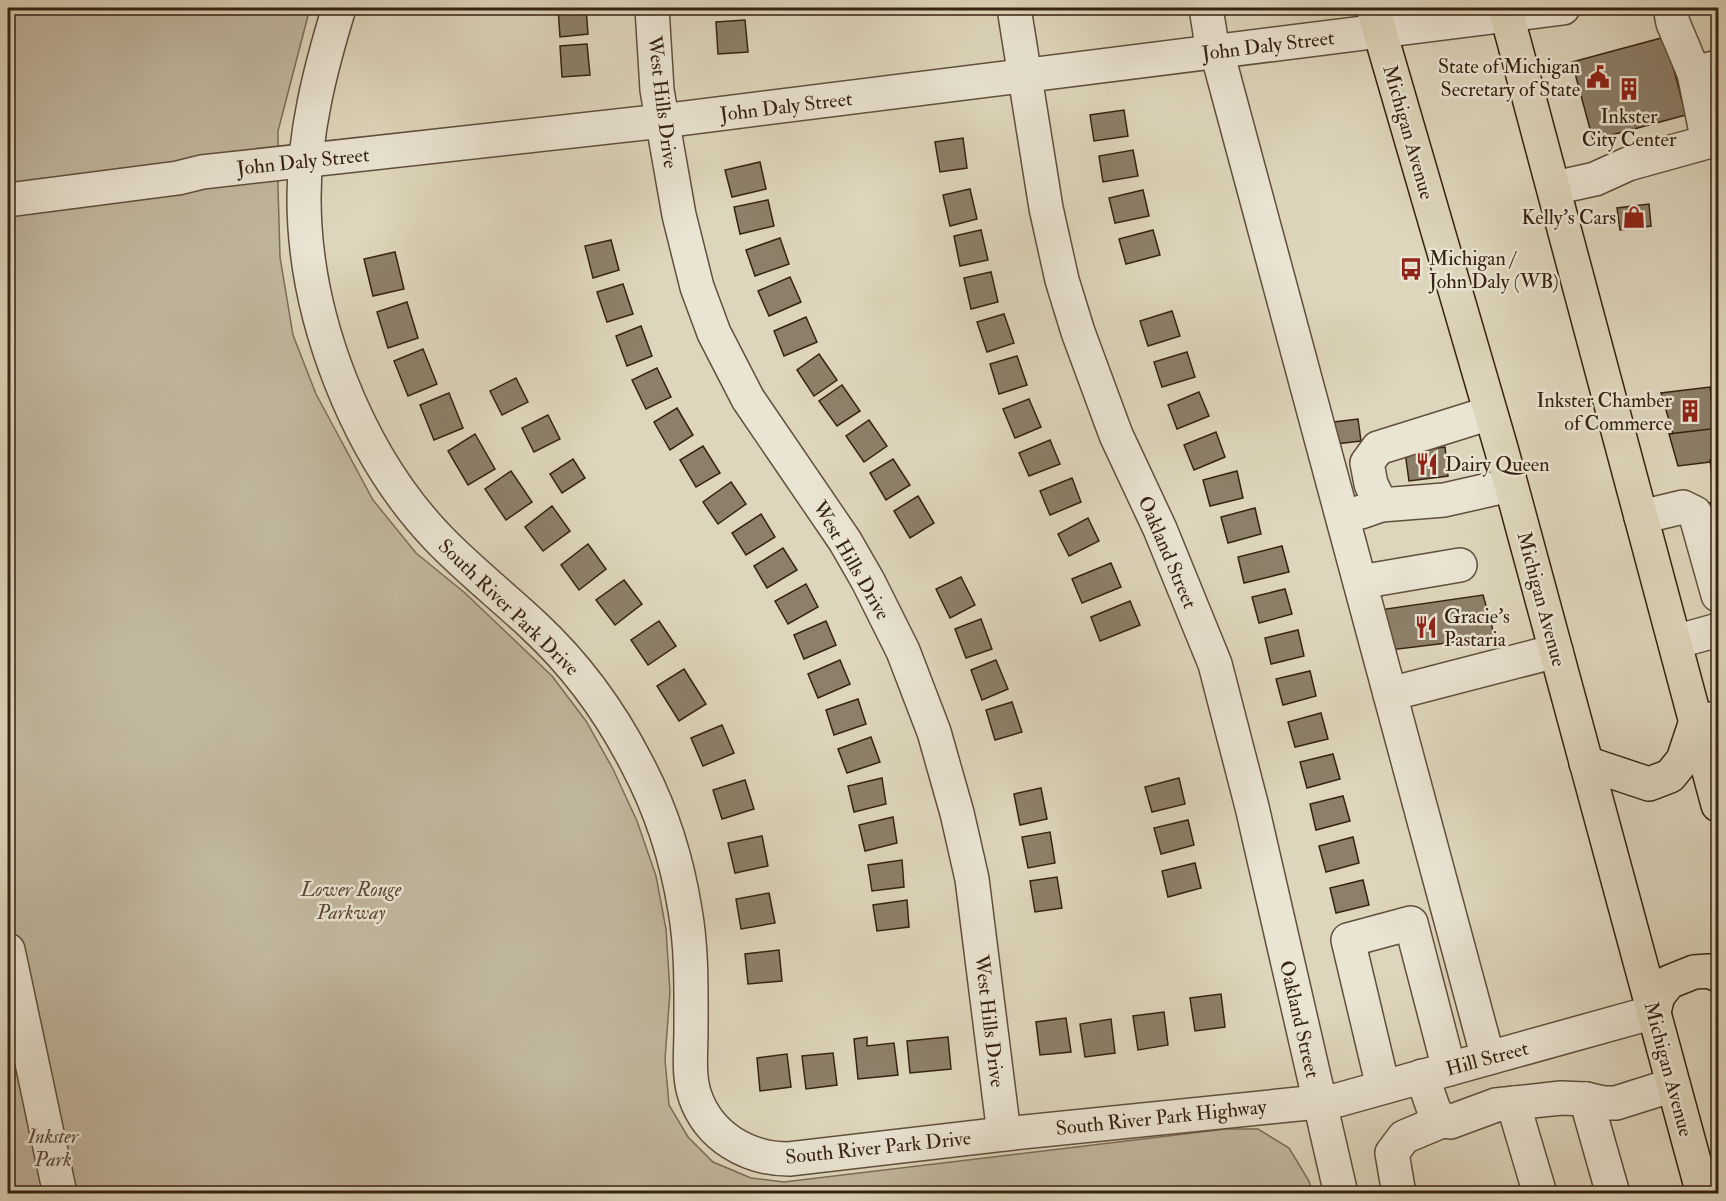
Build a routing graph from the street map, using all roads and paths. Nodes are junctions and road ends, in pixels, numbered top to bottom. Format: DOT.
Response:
graph roads {
  1 [pos="339,8"];
  2 [pos="652,8"];
  3 [pos="1014,8"];
  4 [pos="1206,8"];
  5 [pos="1563,8"];
  6 [pos="1670,8"];
  7 [pos="1506,11"];
  8 [pos="1376,19"];
  9 [pos="1215,52"];
  10 [pos="1706,70"];
  11 [pos="1025,76"];
  12 [pos="663,121"];
  13 [pos="1713,141"];
  14 [pos="306,162"];
  15 [pos="1554,188"];
  16 [pos="8,200"];
  17 [pos="1490,413"];
  18 [pos="1510,485"];
  19 [pos="1381,505"];
  20 [pos="1641,517"];
  21 [pos="1342,518"];
  22 [pos="1460,565"];
  23 [pos="1360,582"];
  24 [pos="1719,595"];
  25 [pos="1719,630"];
  26 [pos="1675,642"];
  27 [pos="1556,651"];
  28 [pos="1390,694"];
  29 [pos="1707,720"];
  30 [pos="1586,763"];
  31 [pos="1719,805"];
  32 [pos="8,950"];
  33 [pos="1719,975"];
  34 [pos="1654,1012"];
  35 [pos="1488,1058"];
  36 [pos="1435,1073"];
  37 [pos="1673,1085"];
  38 [pos="1383,1087"];
  39 [pos="1586,1099"];
  40 [pos="1319,1100"];
  41 [pos="1514,1103"];
  42 [pos="1442,1121"];
  43 [pos="1004,1134"];
  44 [pos="60,1194"];
  45 [pos="1341,1194"];
  46 [pos="1399,1194"];
  47 [pos="1539,1194"];
  48 [pos="1613,1194"];
  49 [pos="1703,1194"];
  1 -- 14 [label="street, South River Park Drive"];
  2 -- 12 [label="street, West Hills Drive"];
  3 -- 11 [label="street, Oakland Street"];
  4 -- 9 [label="street"];
  5 -- 7 [label="street, John Daly Street"];
  6 -- 10 [label="street"];
  7 -- 8 [label="street, John Daly Street"];
  7 -- 15 [label="main road"];
  8 -- 9 [label="street, John Daly Street"];
  8 -- 17 [label="main road, Michigan Avenue"];
  9 -- 11 [label="street, John Daly Street"];
  9 -- 21 [label="street"];
  10 -- 13 [label="street"];
  11 -- 12 [label="street, John Daly Street"];
  11 -- 40 [label="street, Oakland Street"];
  12 -- 14 [label="street, John Daly Street"];
  12 -- 43 [label="street, West Hills Drive"];
  13 -- 15 [label="street"];
  14 -- 16 [label="street, John Daly Street"];
  14 -- 43 [label="street, South River Park Drive"];
  15 -- 20 [label="main road"];
  17 -- 18 [label="main road, Michigan Avenue"];
  17 -- 19 [label="street"];
  18 -- 19 [label="street"];
  18 -- 27 [label="main road, Michigan Avenue"];
  19 -- 21 [label="street"];
  20 -- 24 [label="street"];
  20 -- 26 [label="main road"];
  21 -- 23 [label="street"];
  22 -- 23 [label="street"];
  23 -- 28 [label="street"];
  25 -- 26 [label="street"];
  26 -- 29 [label="main road"];
  27 -- 28 [label="street"];
  27 -- 30 [label="main road, Michigan Avenue"];
  28 -- 35 [label="street"];
  29 -- 30 [label="main road"];
  29 -- 31 [label="main road"];
  30 -- 34 [label="main road, Michigan Avenue"];
  32 -- 44 [label="street"];
  33 -- 34 [label="main road"];
  34 -- 35 [label="street, Hill Street"];
  34 -- 37 [label="main road, Michigan Avenue"];
  35 -- 36 [label="street, Hill Street"];
  36 -- 38 [label="street, Hill Street"];
  36 -- 38 [label="street"];
  36 -- 42 [label="street"];
  37 -- 39 [label="street"];
  37 -- 49 [label="main road, Michigan Avenue"];
  38 -- 40 [label="street, Hill Street"];
  39 -- 41 [label="street"];
  39 -- 48 [label="street"];
  40 -- 43 [label="street, South River Park Highway"];
  40 -- 45 [label="street"];
  41 -- 42 [label="street"];
  41 -- 47 [label="street"];
  42 -- 46 [label="street"];
}
